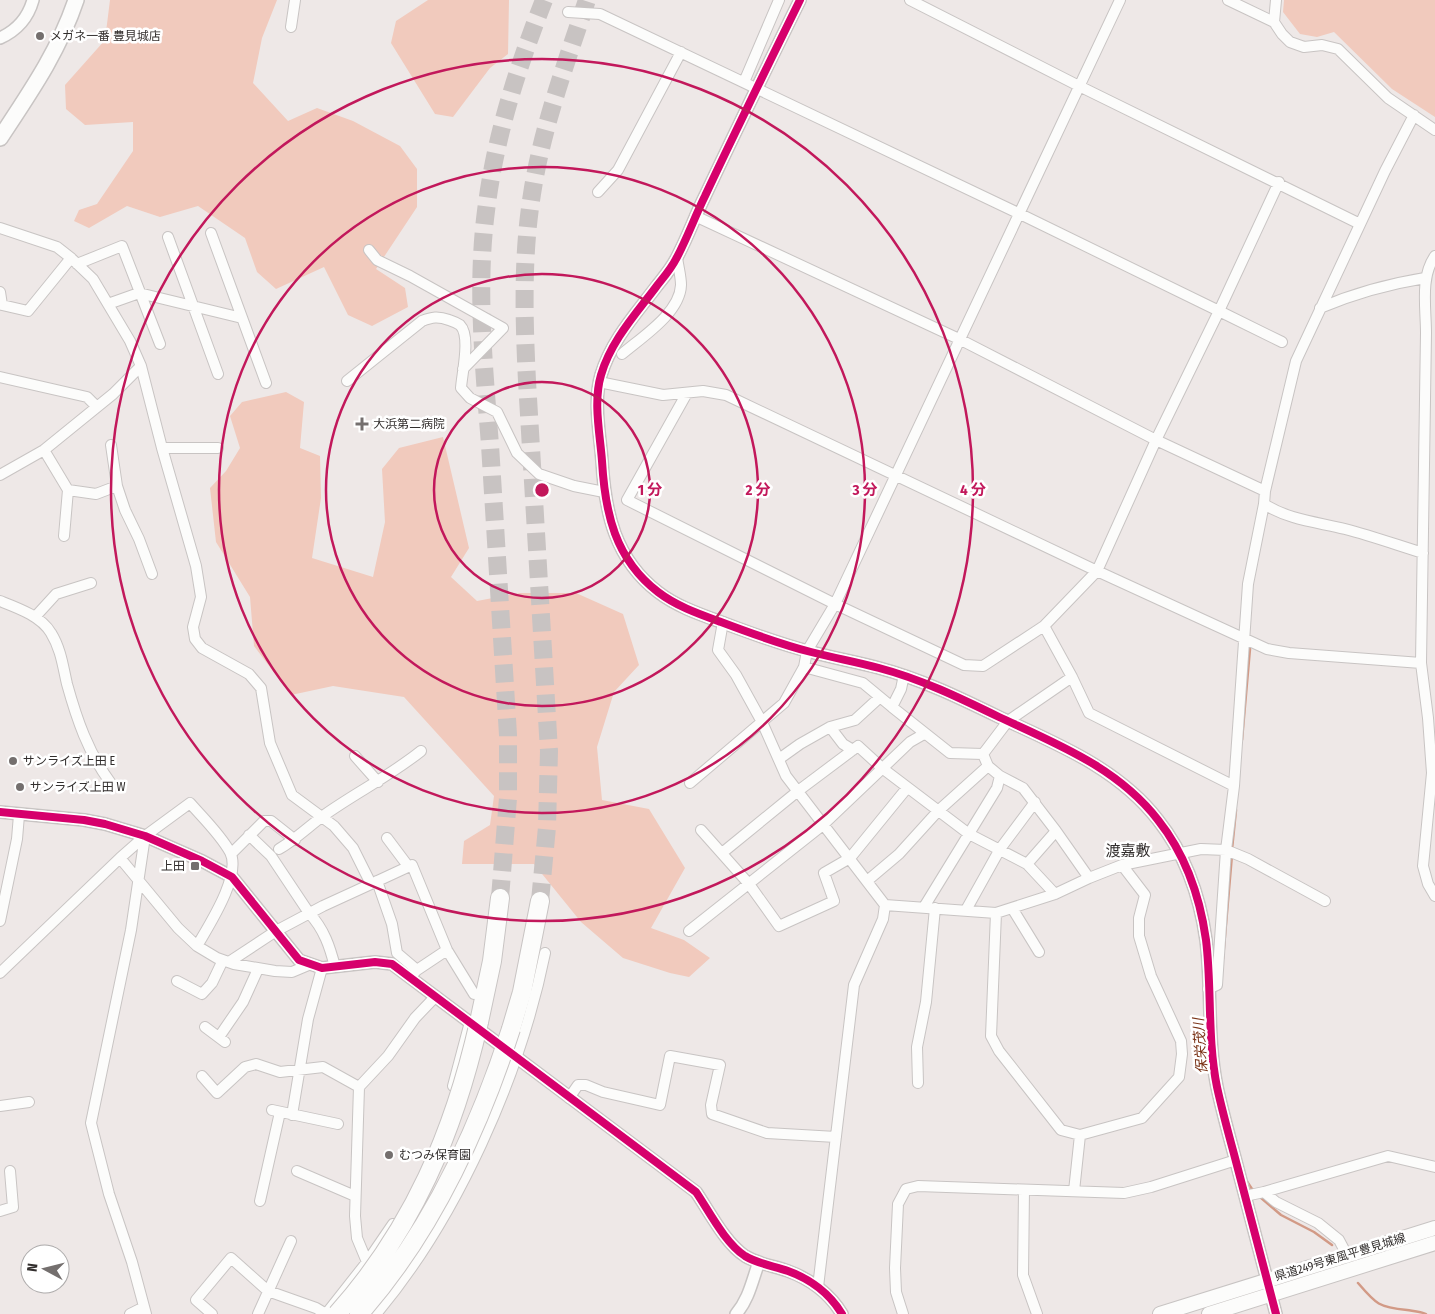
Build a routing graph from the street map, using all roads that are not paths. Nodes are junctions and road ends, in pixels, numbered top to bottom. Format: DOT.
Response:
graph roads {
  1 [pos="33,0"];
  2 [pos="76,0"];
  3 [pos="295,0"];
  4 [pos="779,0"];
  5 [pos="800,0"];
  6 [pos="910,0"];
  7 [pos="1120,0"];
  8 [pos="1228,0"];
  9 [pos="1276,0"];
  10 [pos="568,12"];
  11 [pos="1274,22"];
  12 [pos="291,26"];
  13 [pos="0,38"];
  14 [pos="681,52"];
  15 [pos="744,82"];
  16 [pos="1079,86"];
  17 [pos="757,88"];
  18 [pos="1414,115"];
  19 [pos="1435,130"];
  20 [pos="0,138"];
  21 [pos="1278,182"];
  22 [pos="598,192"];
  23 [pos="1018,213"];
  24 [pos="695,216"];
  25 [pos="1360,224"];
  26 [pos="0,228"];
  27 [pos="210,233"];
  28 [pos="168,237"];
  29 [pos="369,250"];
  30 [pos="1435,256"];
  31 [pos="677,257"];
  32 [pos="74,261"];
  33 [pos="412,268"];
  34 [pos="1425,278"];
  35 [pos="0,292"];
  36 [pos="438,292"];
  37 [pos="139,293"];
  38 [pos="108,304"];
  39 [pos="194,307"];
  40 [pos="1320,308"];
  41 [pos="1219,311"];
  42 [pos="242,318"];
  43 [pos="959,339"];
  44 [pos="1282,342"];
  45 [pos="160,344"];
  46 [pos="622,354"];
  47 [pos="141,366"];
  48 [pos="463,369"];
  49 [pos="218,374"];
  50 [pos="0,377"];
  51 [pos="347,381"];
  52 [pos="266,382"];
  53 [pos="599,382"];
  54 [pos="687,393"];
  55 [pos="97,407"];
  56 [pos="1156,440"];
  57 [pos="111,445"];
  58 [pos="162,448"];
  59 [pos="218,448"];
  60 [pos="44,450"];
  61 [pos="0,475"];
  62 [pos="895,476"];
  63 [pos="117,486"];
  64 [pos="68,490"];
  65 [pos="1265,491"];
  66 [pos="604,492"];
  67 [pos="1264,504"];
  68 [pos="64,536"];
  69 [pos="1423,553"];
  70 [pos="1097,572"];
  71 [pos="152,574"];
  72 [pos="92,583"];
  73 [pos="0,601"];
  74 [pos="835,604"];
  75 [pos="35,617"];
  76 [pos="723,622"];
  77 [pos="1044,626"];
  78 [pos="1245,639"];
  79 [pos="808,651"];
  80 [pos="1422,663"];
  81 [pos="804,667"];
  82 [pos="904,675"];
  83 [pos="1072,677"];
  84 [pos="879,698"];
  85 [pos="892,707"];
  86 [pos="1008,721"];
  87 [pos="762,722"];
  88 [pos="830,727"];
  89 [pos="924,734"];
  90 [pos="853,750"];
  91 [pos="421,752"];
  92 [pos="983,754"];
  93 [pos="355,756"];
  94 [pos="778,759"];
  95 [pos="988,766"];
  96 [pos="882,768"];
  97 [pos="1000,776"];
  98 [pos="110,782"];
  99 [pos="378,782"];
  100 [pos="690,783"];
  101 [pos="1234,786"];
  102 [pos="908,788"];
  103 [pos="798,791"];
  104 [pos="1035,802"];
  105 [pos="938,811"];
  106 [pos="0,812"];
  107 [pos="19,815"];
  108 [pos="323,816"];
  109 [pos="824,824"];
  110 [pos="701,830"];
  111 [pos="1056,831"];
  112 [pos="969,834"];
  113 [pos="248,835"];
  114 [pos="145,836"];
  115 [pos="387,838"];
  116 [pos="295,840"];
  117 [pos="279,849"];
  118 [pos="1000,849"];
  119 [pos="1226,850"];
  120 [pos="722,853"];
  121 [pos="231,854"];
  122 [pos="1180,854"];
  123 [pos="120,858"];
  124 [pos="850,858"];
  125 [pos="1028,864"];
  126 [pos="1122,865"];
  127 [pos="408,866"];
  128 [pos="232,877"];
  129 [pos="1089,878"];
  130 [pos="138,879"];
  131 [pos="867,881"];
  132 [pos="374,883"];
  133 [pos="749,884"];
  134 [pos="1055,894"];
  135 [pos="1435,896"];
  136 [pos="500,898"];
  137 [pos="1325,901"];
  138 [pos="540,902"];
  139 [pos="885,904"];
  140 [pos="929,908"];
  141 [pos="1012,908"];
  142 [pos="966,910"];
  143 [pos="996,913"];
  144 [pos="309,914"];
  145 [pos="0,921"];
  146 [pos="689,931"];
  147 [pos="276,932"];
  148 [pos="198,946"];
  149 [pos="447,950"];
  150 [pos="1039,952"];
  151 [pos="545,953"];
  152 [pos="226,961"];
  153 [pos="310,964"];
  154 [pos="335,967"];
  155 [pos="322,968"];
  156 [pos="258,969"];
  157 [pos="0,973"];
  158 [pos="413,973"];
  159 [pos="177,981"];
  160 [pos="1208,989"];
  161 [pos="474,994"];
  162 [pos="436,996"];
  163 [pos="475,1022"];
  164 [pos="205,1027"];
  165 [pos="516,1058"];
  166 [pos="300,1069"];
  167 [pos="202,1076"];
  168 [pos="918,1083"];
  169 [pos="359,1087"];
  170 [pos="569,1098"];
  171 [pos="29,1102"];
  172 [pos="0,1106"];
  173 [pos="292,1115"];
  174 [pos="338,1124"];
  175 [pos="1080,1135"];
  176 [pos="836,1138"];
  177 [pos="1236,1160"];
  178 [pos="1435,1167"];
  179 [pos="10,1171"];
  180 [pos="297,1171"];
  181 [pos="1024,1190"];
  182 [pos="1074,1191"];
  183 [pos="1264,1192"];
  184 [pos="356,1196"];
  185 [pos="1245,1196"];
  186 [pos="260,1202"];
  187 [pos="0,1211"];
  188 [pos="1435,1228"];
  189 [pos="291,1241"];
  190 [pos="1435,1244"];
  191 [pos="1347,1255"];
  192 [pos="367,1262"];
  193 [pos="759,1262"];
  194 [pos="1267,1280"];
  195 [pos="818,1287"];
  196 [pos="268,1291"];
  197 [pos="1271,1295"];
  198 [pos="145,1311"];
  199 [pos="130,1314"];
  200 [pos="212,1314"];
  201 [pos="258,1314"];
  202 [pos="326,1314"];
  203 [pos="337,1314"];
  204 [pos="360,1314"];
  205 [pos="376,1314"];
  206 [pos="736,1314"];
  207 [pos="842,1314"];
  208 [pos="903,1314"];
  209 [pos="1037,1314"];
  210 [pos="1160,1314"];
  211 [pos="1209,1314"];
  212 [pos="1276,1314"];
  1 -- 13 [label="street"];
  2 -- 20 [label="main road"];
  3 -- 12 [label="street"];
  4 -- 15 [label="street"];
  5 -- 17 [label="street"];
  6 -- 16 [label="street"];
  7 -- 16 [label="street"];
  8 -- 11 [label="street"];
  9 -- 11 [label="street"];
  10 -- 14 [label="street"];
  11 -- 18 [label="street"];
  14 -- 15 [label="street"];
  14 -- 22 [label="street"];
  15 -- 17 [label="street"];
  16 -- 21 [label="street"];
  16 -- 23 [label="street"];
  17 -- 23 [label="street"];
  17 -- 24 [label="street"];
  18 -- 19 [label="street"];
  18 -- 25 [label="street"];
  21 -- 25 [label="street"];
  21 -- 41 [label="street"];
  23 -- 41 [label="street"];
  23 -- 43 [label="street"];
  24 -- 31 [label="street"];
  24 -- 43 [label="street"];
  25 -- 40 [label="street"];
  26 -- 32 [label="street"];
  27 -- 42 [label="street"];
  28 -- 39 [label="street"];
  29 -- 36 [label="street"];
  30 -- 34 [label="street"];
  31 -- 46 [label="street"];
  31 -- 53 [label="street"];
  32 -- 35 [label="street"];
  32 -- 37 [label="street"];
  32 -- 38 [label="street"];
  33 -- 36 [label="street"];
  34 -- 40 [label="street"];
  34 -- 69 [label="street"];
  36 -- 48 [label="street"];
  37 -- 38 [label="street"];
  37 -- 39 [label="street"];
  37 -- 45 [label="street"];
  38 -- 47 [label="street"];
  39 -- 42 [label="street"];
  39 -- 49 [label="street"];
  40 -- 65 [label="street"];
  41 -- 44 [label="street"];
  41 -- 56 [label="street"];
  42 -- 52 [label="street"];
  43 -- 56 [label="street"];
  43 -- 62 [label="street"];
  47 -- 55 [label="street"];
  47 -- 58 [label="street"];
  48 -- 51 [label="street"];
  48 -- 66 [label="street"];
  50 -- 55 [label="street"];
  53 -- 54 [label="street"];
  53 -- 66 [label="street"];
  54 -- 62 [label="street"];
  54 -- 74 [label="street"];
  55 -- 60 [label="street"];
  56 -- 65 [label="street"];
  56 -- 70 [label="street"];
  57 -- 63 [label="street"];
  58 -- 59 [label="street"];
  58 -- 108 [label="street"];
  60 -- 61 [label="street"];
  60 -- 64 [label="street"];
  62 -- 70 [label="street"];
  62 -- 74 [label="street"];
  63 -- 64 [label="street"];
  63 -- 71 [label="street"];
  64 -- 68 [label="street"];
  65 -- 67 [label="street"];
  66 -- 76 [label="street"];
  67 -- 69 [label="street"];
  67 -- 78 [label="street"];
  69 -- 80 [label="street"];
  70 -- 77 [label="street"];
  70 -- 78 [label="street"];
  72 -- 75 [label="street"];
  73 -- 75 [label="street"];
  74 -- 77 [label="street"];
  74 -- 79 [label="street"];
  75 -- 98 [label="street"];
  76 -- 79 [label="street"];
  76 -- 87 [label="street"];
  77 -- 83 [label="street"];
  78 -- 80 [label="street"];
  78 -- 101 [label="street"];
  79 -- 81 [label="street"];
  79 -- 82 [label="street"];
  80 -- 135 [label="street"];
  81 -- 84 [label="street"];
  81 -- 87 [label="street"];
  82 -- 85 [label="street"];
  82 -- 86 [label="street"];
  83 -- 86 [label="street"];
  83 -- 101 [label="street"];
  84 -- 85 [label="street"];
  84 -- 88 [label="street"];
  85 -- 89 [label="street"];
  86 -- 92 [label="street"];
  86 -- 122 [label="street"];
  87 -- 94 [label="street"];
  87 -- 100 [label="street"];
  88 -- 90 [label="street"];
  88 -- 94 [label="street"];
  89 -- 92 [label="street"];
  89 -- 96 [label="street"];
  90 -- 96 [label="street"];
  90 -- 103 [label="street"];
  91 -- 99 [label="street"];
  92 -- 95 [label="street"];
  93 -- 99 [label="street"];
  94 -- 103 [label="street"];
  95 -- 97 [label="street"];
  95 -- 105 [label="street"];
  96 -- 102 [label="street"];
  96 -- 109 [label="street"];
  97 -- 104 [label="street"];
  97 -- 112 [label="street"];
  99 -- 108 [label="street"];
  101 -- 119 [label="street"];
  102 -- 105 [label="street"];
  102 -- 124 [label="street"];
  103 -- 109 [label="street"];
  103 -- 120 [label="street"];
  104 -- 111 [label="street"];
  104 -- 118 [label="street"];
  105 -- 112 [label="street"];
  105 -- 131 [label="street"];
  106 -- 107 [label="street"];
  107 -- 114 [label="street"];
  107 -- 145 [label="street"];
  108 -- 116 [label="street"];
  108 -- 132 [label="street"];
  109 -- 124 [label="street"];
  109 -- 133 [label="street"];
  110 -- 120 [label="street"];
  111 -- 125 [label="street"];
  111 -- 129 [label="street"];
  112 -- 118 [label="street"];
  112 -- 140 [label="street"];
  113 -- 116 [label="street"];
  113 -- 121 [label="street"];
  113 -- 144 [label="street"];
  114 -- 121 [label="street"];
  114 -- 123 [label="street"];
  114 -- 128 [label="street"];
  114 -- 130 [label="street"];
  115 -- 127 [label="street"];
  116 -- 117 [label="street"];
  118 -- 125 [label="street"];
  118 -- 142 [label="street"];
  119 -- 122 [label="street"];
  119 -- 137 [label="street"];
  119 -- 160 [label="street"];
  120 -- 133 [label="street"];
  121 -- 128 [label="street"];
  122 -- 126 [label="street"];
  122 -- 160 [label="street"];
  123 -- 130 [label="street"];
  123 -- 157 [label="street"];
  124 -- 131 [label="street"];
  124 -- 133 [label="street"];
  125 -- 134 [label="street"];
  126 -- 129 [label="street"];
  126 -- 175 [label="street"];
  127 -- 132 [label="street"];
  127 -- 149 [label="street"];
  128 -- 147 [label="street"];
  128 -- 148 [label="street"];
  129 -- 134 [label="street"];
  130 -- 148 [label="street"];
  130 -- 198 [label="street"];
  131 -- 139 [label="street"];
  132 -- 144 [label="street"];
  132 -- 158 [label="street"];
  133 -- 146 [label="street"];
  134 -- 141 [label="street"];
  136 -- 163 [label="highway"];
  138 -- 204 [label="highway, bridge"];
  139 -- 140 [label="street"];
  139 -- 176 [label="street"];
  140 -- 142 [label="street"];
  140 -- 168 [label="street"];
  141 -- 143 [label="street"];
  141 -- 150 [label="street"];
  142 -- 143 [label="street"];
  143 -- 175 [label="street"];
  144 -- 147 [label="street"];
  144 -- 154 [label="street"];
  147 -- 152 [label="street"];
  147 -- 153 [label="street"];
  148 -- 152 [label="street"];
  149 -- 158 [label="street"];
  149 -- 161 [label="street"];
  151 -- 165 [label="street"];
  152 -- 156 [label="street"];
  152 -- 159 [label="street"];
  153 -- 155 [label="street"];
  153 -- 156 [label="street"];
  154 -- 155 [label="street"];
  154 -- 158 [label="street"];
  155 -- 166 [label="street"];
  156 -- 164 [label="street"];
  158 -- 162 [label="street"];
  160 -- 177 [label="street"];
  162 -- 163 [label="street"];
  162 -- 169 [label="street"];
  163 -- 165 [label="street"];
  163 -- 192 [label="street"];
  163 -- 203 [label="highway, bridge"];
  165 -- 170 [label="street"];
  165 -- 205 [label="street"];
  166 -- 167 [label="street"];
  166 -- 169 [label="street"];
  166 -- 173 [label="street"];
  169 -- 184 [label="street"];
  170 -- 176 [label="street"];
  170 -- 193 [label="street"];
  171 -- 172 [label="street"];
  173 -- 174 [label="street"];
  173 -- 186 [label="street"];
  175 -- 182 [label="street"];
  176 -- 195 [label="street"];
  177 -- 182 [label="street"];
  177 -- 185 [label="street"];
  178 -- 183 [label="street"];
  179 -- 187 [label="street"];
  180 -- 184 [label="street"];
  181 -- 182 [label="street"];
  181 -- 208 [label="street"];
  181 -- 209 [label="street"];
  183 -- 185 [label="street"];
  183 -- 191 [label="street"];
  184 -- 192 [label="street"];
  185 -- 194 [label="street"];
  188 -- 191 [label="main road, 県道249号東風平豊見城線"];
  189 -- 196 [label="street"];
  190 -- 197 [label="main road, 県道249号東風平豊見城線"];
  191 -- 194 [label="main road, 県道249号東風平豊見城線"];
  192 -- 202 [label="street"];
  193 -- 195 [label="street"];
  193 -- 206 [label="street"];
  194 -- 197 [label="street"];
  194 -- 210 [label="main road, 県道249号東風平豊見城線"];
  195 -- 207 [label="street"];
  196 -- 200 [label="street"];
  196 -- 201 [label="street"];
  196 -- 202 [label="street"];
  197 -- 211 [label="main road, 県道249号東風平豊見城線"];
  197 -- 212 [label="street"];
  198 -- 199 [label="street"];
}
